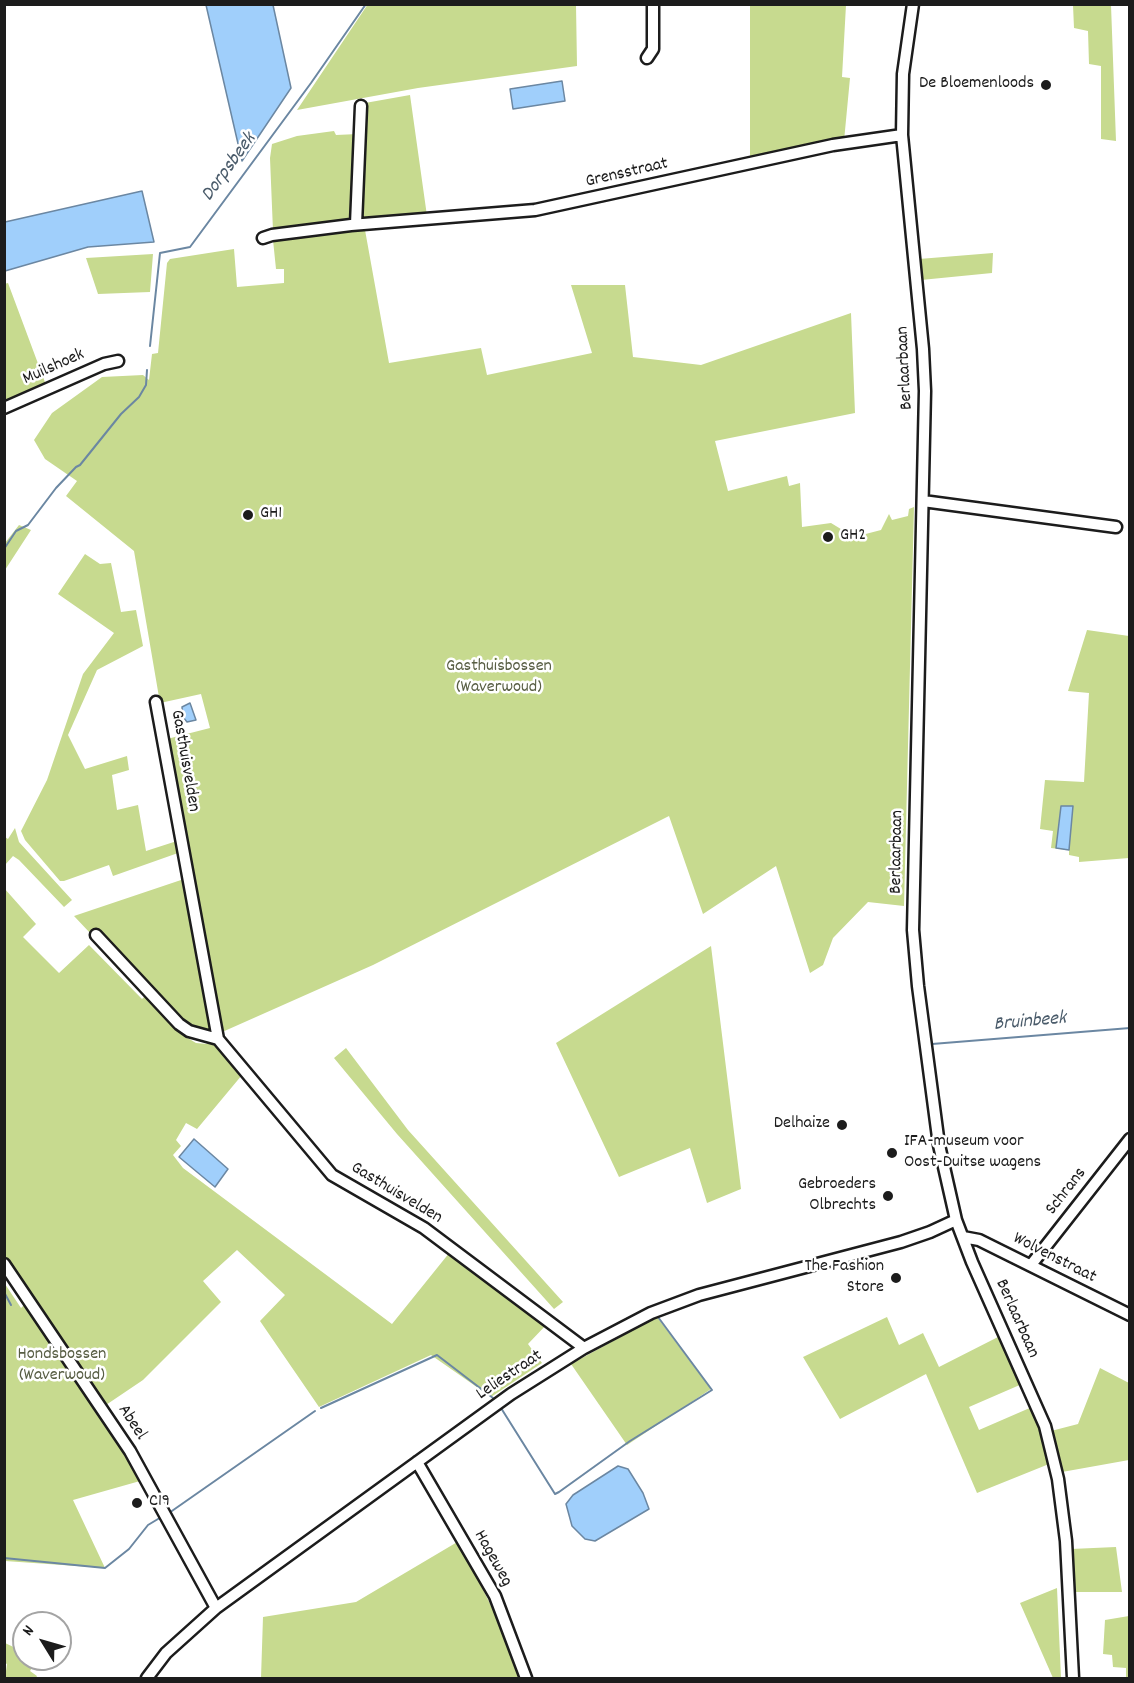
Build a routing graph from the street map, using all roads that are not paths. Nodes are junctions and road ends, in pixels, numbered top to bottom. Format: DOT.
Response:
graph roads {
  1 [pos="653,4"];
  2 [pos="912,4"];
  3 [pos="647,58"];
  4 [pos="361,106"];
  5 [pos="902,135"];
  6 [pos="356,224"];
  7 [pos="263,238"];
  8 [pos="118,361"];
  9 [pos="4,408"];
  10 [pos="923,501"];
  11 [pos="1116,527"];
  12 [pos="156,702"];
  13 [pos="96,935"];
  14 [pos="218,1039"];
  15 [pos="1130,1139"];
  16 [pos="956,1220"];
  17 [pos="963,1237"];
  18 [pos="4,1264"];
  19 [pos="1031,1265"];
  20 [pos="1130,1315"];
  21 [pos="584,1348"];
  22 [pos="417,1462"];
  23 [pos="216,1608"];
  24 [pos="147,1678"];
  25 [pos="526,1678"];
  26 [pos="1073,1678"];
  1 -- 3 [label="street"];
  2 -- 5 [label="street, Berlaarbaan"];
  4 -- 6 [label="street"];
  5 -- 6 [label="street, Grensstraat"];
  5 -- 10 [label="street, Berlaarbaan"];
  6 -- 7 [label="street, Grensstraat"];
  8 -- 9 [label="street, Muilshoek"];
  10 -- 11 [label="street"];
  10 -- 16 [label="street, Berlaarbaan"];
  12 -- 14 [label="street, Gasthuisvelden"];
  13 -- 14 [label="street"];
  14 -- 21 [label="street, Gasthuisvelden"];
  15 -- 19 [label="street, Schrans"];
  16 -- 17 [label="street, Berlaarbaan"];
  16 -- 21 [label="street, Leliestraat"];
  17 -- 19 [label="street, Wolvenstraat"];
  17 -- 26 [label="street, Berlaarbaan"];
  18 -- 23 [label="street, Abeel"];
  19 -- 20 [label="street, Wolvenstraat"];
  21 -- 22 [label="street, Leliestraat"];
  22 -- 23 [label="street, Leliestraat"];
  22 -- 25 [label="street, Hageweg"];
  23 -- 24 [label="street, Leliestraat"];
}
